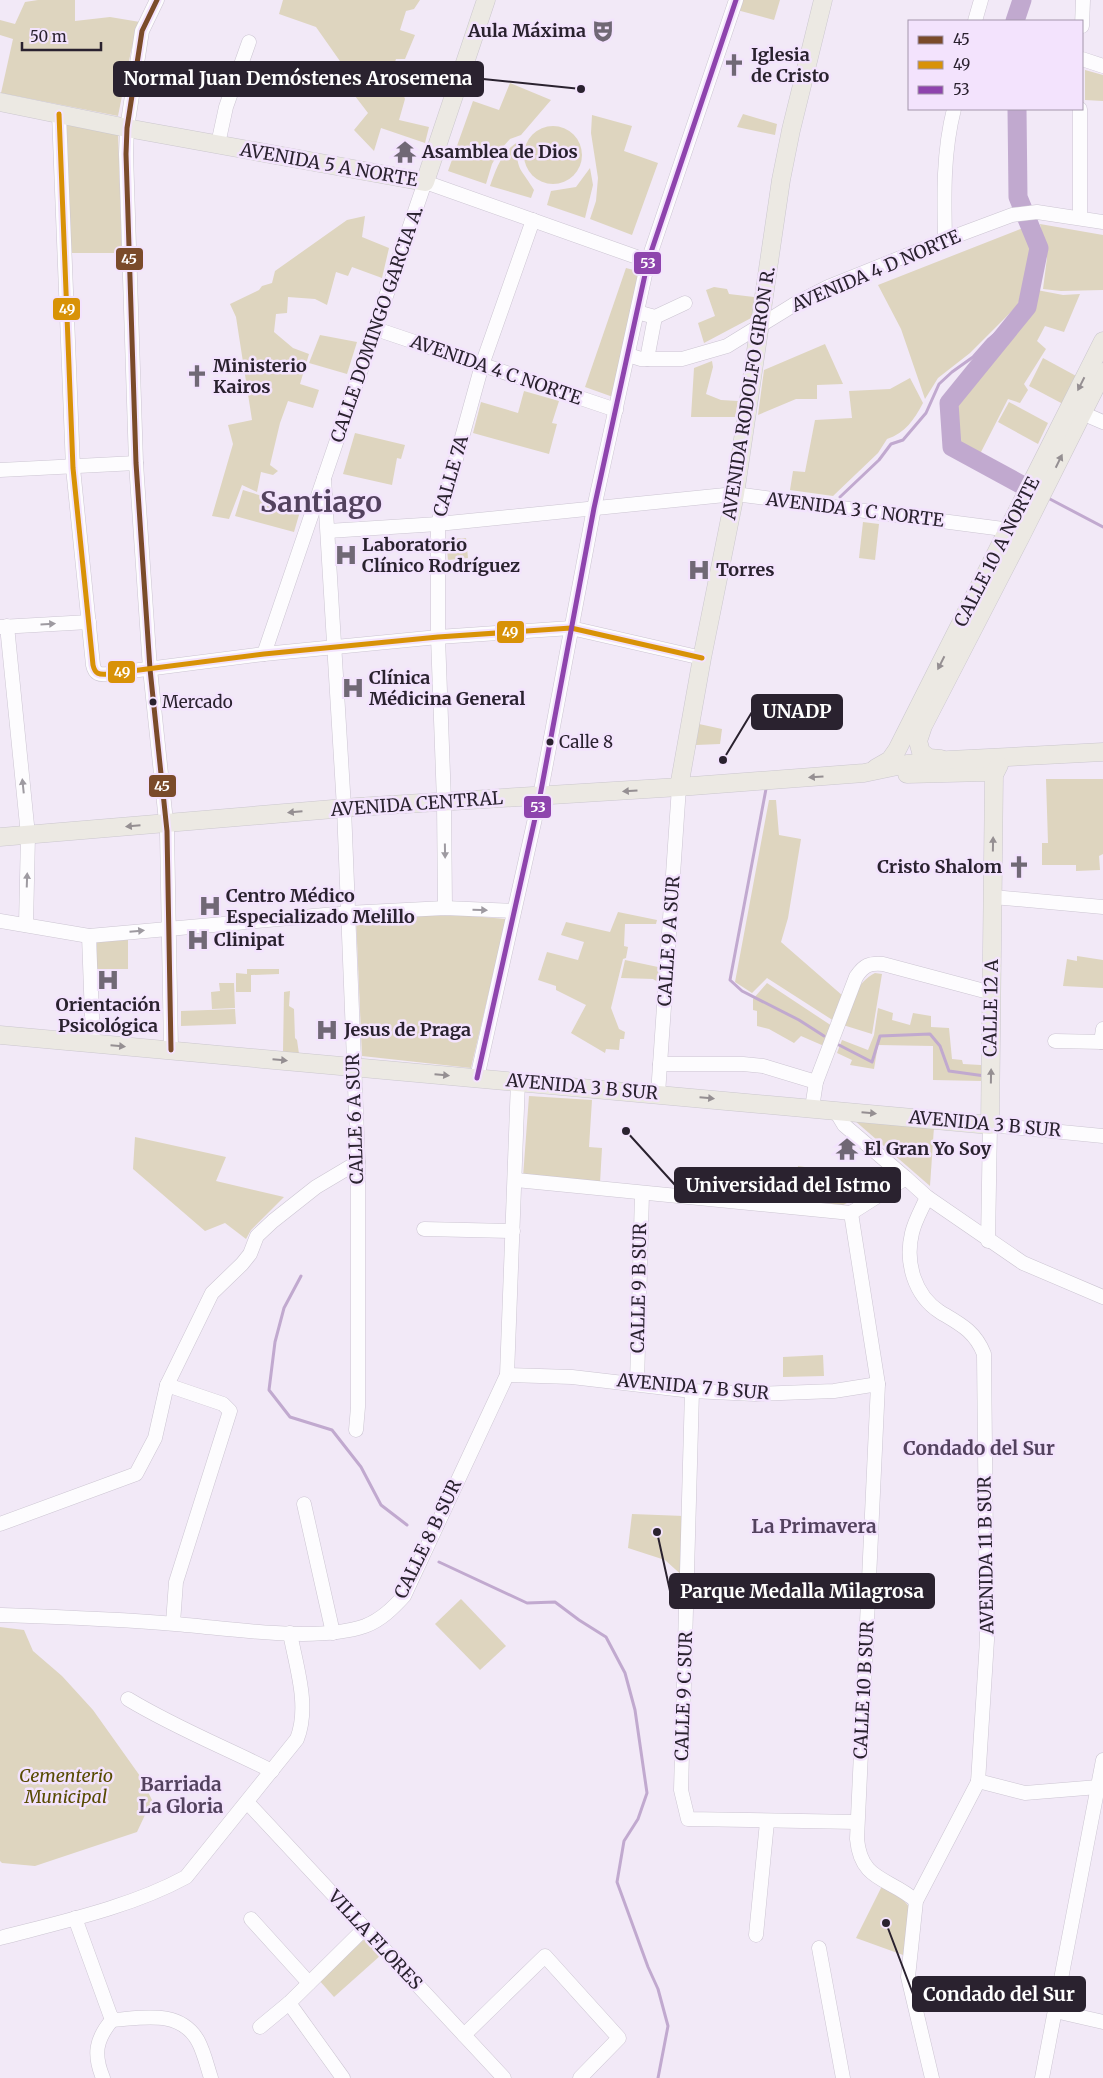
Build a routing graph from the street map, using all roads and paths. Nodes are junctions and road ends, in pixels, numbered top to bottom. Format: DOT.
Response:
graph roads {
  1 [pos="157,0"];
  2 [pos="486,0"];
  3 [pos="736,0"];
  4 [pos="824,0"];
  5 [pos="981,0"];
  6 [pos="1084,0"];
  7 [pos="976,20"];
  8 [pos="1082,20"];
  9 [pos="249,42"];
  10 [pos="1083,59"];
  11 [pos="1103,66"];
  12 [pos="0,102"];
  13 [pos="954,110"];
  14 [pos="1080,110"];
  15 [pos="59,114"];
  16 [pos="127,128"];
  17 [pos="218,144"];
  18 [pos="425,182"];
  19 [pos="1080,218"];
  20 [pos="532,220"];
  21 [pos="1103,222"];
  22 [pos="945,240"];
  23 [pos="648,261"];
  24 [pos="685,303"];
  25 [pos="637,312"];
  26 [pos="655,316"];
  27 [pos="759,326"];
  28 [pos="376,329"];
  29 [pos="1103,341"];
  30 [pos="628,355"];
  31 [pos="647,359"];
  32 [pos="482,365"];
  33 [pos="1103,372"];
  34 [pos="616,410"];
  35 [pos="1076,410"];
  36 [pos="1103,422"];
  37 [pos="136,463"];
  38 [pos="73,468"];
  39 [pos="0,470"];
  40 [pos="324,478"];
  41 [pos="735,494"];
  42 [pos="594,508"];
  43 [pos="438,524"];
  44 [pos="328,531"];
  45 [pos="1015,533"];
  46 [pos="89,622"];
  47 [pos="968,625"];
  48 [pos="4,626"];
  49 [pos="571,628"];
  50 [pos="438,637"];
  51 [pos="334,647"];
  52 [pos="264,654"];
  53 [pos="702,658"];
  54 [pos="150,669"];
  55 [pos="902,738"];
  56 [pos="1103,752"];
  57 [pos="949,760"];
  58 [pos="1103,761"];
  59 [pos="907,764"];
  60 [pos="996,770"];
  61 [pos="864,774"];
  62 [pos="679,788"];
  63 [pos="540,796"];
  64 [pos="444,802"];
  65 [pos="344,808"];
  66 [pos="166,823"];
  67 [pos="28,835"];
  68 [pos="0,837"];
  69 [pos="993,897"];
  70 [pos="1103,907"];
  71 [pos="445,908"];
  72 [pos="514,911"];
  73 [pos="347,913"];
  74 [pos="0,921"];
  75 [pos="26,925"];
  76 [pos="169,929"];
  77 [pos="89,936"];
  78 [pos="992,992"];
  79 [pos="0,1035"];
  80 [pos="1102,1038"];
  81 [pos="1055,1041"];
  82 [pos="93,1044"];
  83 [pos="171,1050"];
  84 [pos="660,1064"];
  85 [pos="353,1067"];
  86 [pos="477,1078"];
  87 [pos="518,1081"];
  88 [pos="816,1082"];
  89 [pos="658,1094"];
  90 [pos="990,1105"];
  91 [pos="812,1108"];
  92 [pos="835,1110"];
  93 [pos="968,1123"];
  94 [pos="990,1125"];
  95 [pos="1103,1136"];
  96 [pos="358,1162"];
  97 [pos="906,1178"];
  98 [pos="516,1180"];
  99 [pos="642,1192"];
  100 [pos="927,1197"];
  101 [pos="851,1212"];
  102 [pos="424,1229"];
  103 [pos="513,1231"];
  104 [pos="988,1241"];
  105 [pos="1103,1296"];
  106 [pos="507,1375"];
  107 [pos="637,1384"];
  108 [pos="878,1384"];
  109 [pos="167,1386"];
  110 [pos="692,1391"];
  111 [pos="356,1430"];
  112 [pos="304,1504"];
  113 [pos="0,1524"];
  114 [pos="0,1615"];
  115 [pos="173,1624"];
  116 [pos="290,1633"];
  117 [pos="333,1633"];
  118 [pos="128,1699"];
  119 [pos="1103,1760"];
  120 [pos="272,1771"];
  121 [pos="978,1781"];
  122 [pos="1098,1787"];
  123 [pos="247,1802"];
  124 [pos="767,1822"];
  125 [pos="857,1822"];
  126 [pos="916,1901"];
  127 [pos="75,1918"];
  128 [pos="252,1919"];
  129 [pos="364,1929"];
  130 [pos="756,1935"];
  131 [pos="0,1938"];
  132 [pos="819,1948"];
  133 [pos="310,1983"];
  134 [pos="289,2003"];
  135 [pos="1055,2011"];
  136 [pos="112,2020"];
  137 [pos="1103,2022"];
  138 [pos="260,2027"];
  139 [pos="464,2035"];
  140 [pos="103,2078"];
  141 [pos="212,2078"];
  142 [pos="343,2078"];
  143 [pos="504,2078"];
  144 [pos="580,2078"];
  145 [pos="843,2078"];
  146 [pos="932,2078"];
  147 [pos="1042,2078"];
  1 -- 16 [label="street"];
  2 -- 18 [label="main road, CALLE DOMINGO GARCIA A."];
  3 -- 23 [label="street"];
  4 -- 27 [label="main road, AVENIDA RODOLFO GIRON R."];
  5 -- 7 [label="street"];
  6 -- 8 [label="street"];
  9 -- 17 [label="street"];
  10 -- 11 [label="street"];
  12 -- 15 [label="main road, AVENIDA 5 A NORTE"];
  13 -- 22 [label="street"];
  14 -- 19 [label="street"];
  15 -- 16 [label="main road, AVENIDA 5 A NORTE"];
  15 -- 38 [label="street"];
  16 -- 17 [label="main road, AVENIDA 5 A NORTE"];
  16 -- 37 [label="street"];
  17 -- 18 [label="main road, AVENIDA 5 A NORTE"];
  18 -- 20 [label="street, AVENIDA 5 A NORTE"];
  18 -- 28 [label="street, CALLE DOMINGO GARCIA A."];
  19 -- 21 [label="street, AVENIDA 4 D NORTE"];
  19 -- 22 [label="street, AVENIDA 4 D NORTE"];
  20 -- 23 [label="street, AVENIDA 5 A NORTE"];
  20 -- 32 [label="street, CALLE 7A"];
  22 -- 27 [label="street, AVENIDA 4 D NORTE"];
  23 -- 25 [label="street"];
  24 -- 26 [label="street"];
  25 -- 26 [label="street"];
  25 -- 30 [label="street"];
  26 -- 31 [label="street"];
  27 -- 31 [label="street, AVENIDA 4 D NORTE"];
  27 -- 41 [label="main road, AVENIDA RODOLFO GIRON R."];
  28 -- 32 [label="street, AVENIDA 4 C NORTE"];
  28 -- 40 [label="street, CALLE DOMINGO GARCIA A."];
  29 -- 35 [label="main road, CALLE 10 A NORTE, one-way"];
  30 -- 31 [label="street, AVENIDA 4 D NORTE"];
  30 -- 34 [label="street"];
  32 -- 34 [label="street, AVENIDA 4 C NORTE"];
  32 -- 43 [label="street, CALLE 7A"];
  33 -- 35 [label="main road, CALLE 10 A NORTE"];
  34 -- 42 [label="street"];
  35 -- 36 [label="street"];
  35 -- 45 [label="main road, CALLE 10 A NORTE"];
  37 -- 38 [label="street"];
  37 -- 54 [label="street"];
  38 -- 39 [label="street"];
  38 -- 46 [label="street"];
  40 -- 44 [label="street, CALLE DOMINGO GARCIA A."];
  40 -- 52 [label="street, CALLE DOMINGO GARCIA A."];
  41 -- 42 [label="street, AVENIDA 3 C NORTE"];
  41 -- 45 [label="street, AVENIDA 3 C NORTE"];
  41 -- 53 [label="main road, AVENIDA RODOLFO GIRON R."];
  42 -- 43 [label="street, AVENIDA 3 C NORTE"];
  42 -- 49 [label="street"];
  43 -- 44 [label="street, AVENIDA 3 C NORTE"];
  43 -- 50 [label="street, CALLE 7A"];
  44 -- 51 [label="street, CALLE DOMINGO GARCIA A."];
  45 -- 47 [label="main road, CALLE 10 A NORTE"];
  48 -- 46 [label="street, one-way"];
  46 -- 54 [label="street"];
  47 -- 55 [label="main road, CALLE 10 A NORTE, one-way"];
  47 -- 57 [label="main road, CALLE 10 A NORTE"];
  67 -- 48 [label="street, one-way"];
  49 -- 50 [label="street"];
  49 -- 53 [label="street"];
  49 -- 63 [label="street"];
  50 -- 51 [label="street"];
  50 -- 64 [label="street, CALLE 7A"];
  51 -- 52 [label="street"];
  51 -- 65 [label="street, CALLE DOMINGO GARCIA A."];
  52 -- 54 [label="street"];
  53 -- 62 [label="main road, AVENIDA RODOLFO GIRON R."];
  54 -- 66 [label="street"];
  55 -- 59 [label="main road"];
  55 -- 61 [label="main road, CALLE 10 A NORTE"];
  56 -- 57 [label="main road"];
  57 -- 59 [label="main road"];
  58 -- 60 [label="main road"];
  59 -- 60 [label="main road"];
  59 -- 61 [label="main road"];
  60 -- 61 [label="main road"];
  69 -- 60 [label="main road, CALLE 12 A, one-way"];
  61 -- 62 [label="main road, AVENIDA CENTRAL, one-way"];
  62 -- 63 [label="main road, AVENIDA CENTRAL, one-way"];
  62 -- 84 [label="street, CALLE 9 A SUR"];
  63 -- 64 [label="main road, AVENIDA CENTRAL"];
  63 -- 72 [label="street"];
  64 -- 65 [label="main road, AVENIDA CENTRAL"];
  64 -- 71 [label="street, CALLE 7A, one-way"];
  65 -- 66 [label="main road, AVENIDA CENTRAL, one-way"];
  65 -- 73 [label="street, CALLE 6 A SUR"];
  66 -- 67 [label="main road, AVENIDA CENTRAL, one-way"];
  66 -- 76 [label="street"];
  67 -- 68 [label="main road, AVENIDA CENTRAL"];
  75 -- 67 [label="street, one-way"];
  69 -- 70 [label="street"];
  69 -- 78 [label="main road, CALLE 12 A"];
  71 -- 72 [label="street, one-way"];
  71 -- 73 [label="street"];
  72 -- 86 [label="street"];
  73 -- 76 [label="street"];
  73 -- 85 [label="street, CALLE 6 A SUR"];
  74 -- 75 [label="street"];
  75 -- 77 [label="street"];
  77 -- 76 [label="street, one-way"];
  76 -- 83 [label="street"];
  77 -- 82 [label="street"];
  78 -- 88 [label="street"];
  90 -- 78 [label="main road, CALLE 12 A, one-way"];
  79 -- 82 [label="main road, AVENIDA 3 B SUR"];
  80 -- 81 [label="street"];
  82 -- 83 [label="main road, AVENIDA 3 B SUR, one-way"];
  83 -- 85 [label="main road, AVENIDA 3 B SUR, one-way"];
  84 -- 88 [label="street"];
  84 -- 89 [label="street, CALLE 9 A SUR"];
  85 -- 86 [label="main road, AVENIDA 3 B SUR, one-way"];
  85 -- 96 [label="street, CALLE 6 A SUR"];
  86 -- 87 [label="main road, AVENIDA 3 B SUR"];
  87 -- 89 [label="main road, AVENIDA 3 B SUR"];
  87 -- 98 [label="street, CALLE 8 B SUR"];
  88 -- 91 [label="street"];
  89 -- 91 [label="main road, AVENIDA 3 B SUR, one-way"];
  90 -- 93 [label="main road"];
  90 -- 94 [label="main road, CALLE 12 A"];
  91 -- 92 [label="main road, AVENIDA 3 B SUR"];
  92 -- 93 [label="main road, AVENIDA 3 B SUR, one-way"];
  92 -- 97 [label="street"];
  93 -- 94 [label="main road, AVENIDA 3 B SUR"];
  94 -- 95 [label="street, AVENIDA 3 B SUR"];
  94 -- 104 [label="street, CALLE 12 A"];
  96 -- 109 [label="street"];
  96 -- 111 [label="street, CALLE 6 A SUR"];
  97 -- 100 [label="street"];
  97 -- 101 [label="street"];
  98 -- 99 [label="street"];
  98 -- 103 [label="street, CALLE 8 B SUR"];
  99 -- 101 [label="street"];
  99 -- 107 [label="street, CALLE 9 B SUR"];
  100 -- 104 [label="street"];
  100 -- 121 [label="street, AVENIDA 11 B SUR"];
  101 -- 108 [label="street, CALLE 10 B SUR"];
  102 -- 103 [label="street"];
  103 -- 106 [label="street, CALLE 8 B SUR"];
  104 -- 105 [label="street"];
  106 -- 107 [label="street, AVENIDA 7 B SUR"];
  106 -- 117 [label="street, CALLE 8 B SUR"];
  107 -- 110 [label="street, AVENIDA 7 B SUR"];
  108 -- 110 [label="street, AVENIDA 7 B SUR"];
  108 -- 125 [label="street, CALLE 10 B SUR"];
  109 -- 113 [label="street"];
  109 -- 115 [label="street"];
  110 -- 124 [label="street, CALLE 9 C SUR"];
  112 -- 117 [label="street"];
  114 -- 115 [label="street, CALLE 8 B SUR"];
  115 -- 116 [label="street, CALLE 8 B SUR"];
  116 -- 117 [label="street, CALLE 8 B SUR"];
  116 -- 120 [label="street"];
  118 -- 120 [label="street"];
  119 -- 122 [label="street"];
  120 -- 123 [label="street"];
  121 -- 122 [label="street"];
  121 -- 126 [label="street, AVENIDA 11 B SUR"];
  122 -- 135 [label="street"];
  123 -- 127 [label="street"];
  123 -- 129 [label="street, VILLA FLORES"];
  124 -- 125 [label="street"];
  124 -- 130 [label="street"];
  125 -- 126 [label="street, CALLE 10 B SUR"];
  126 -- 146 [label="street"];
  127 -- 131 [label="street"];
  127 -- 136 [label="street"];
  128 -- 133 [label="street"];
  129 -- 133 [label="street"];
  129 -- 139 [label="street, VILLA FLORES"];
  132 -- 145 [label="street"];
  133 -- 134 [label="street"];
  134 -- 138 [label="street"];
  134 -- 142 [label="street"];
  135 -- 137 [label="street"];
  135 -- 147 [label="street"];
  136 -- 140 [label="street"];
  136 -- 141 [label="street"];
  139 -- 143 [label="street, VILLA FLORES"];
  139 -- 144 [label="street"];
}
